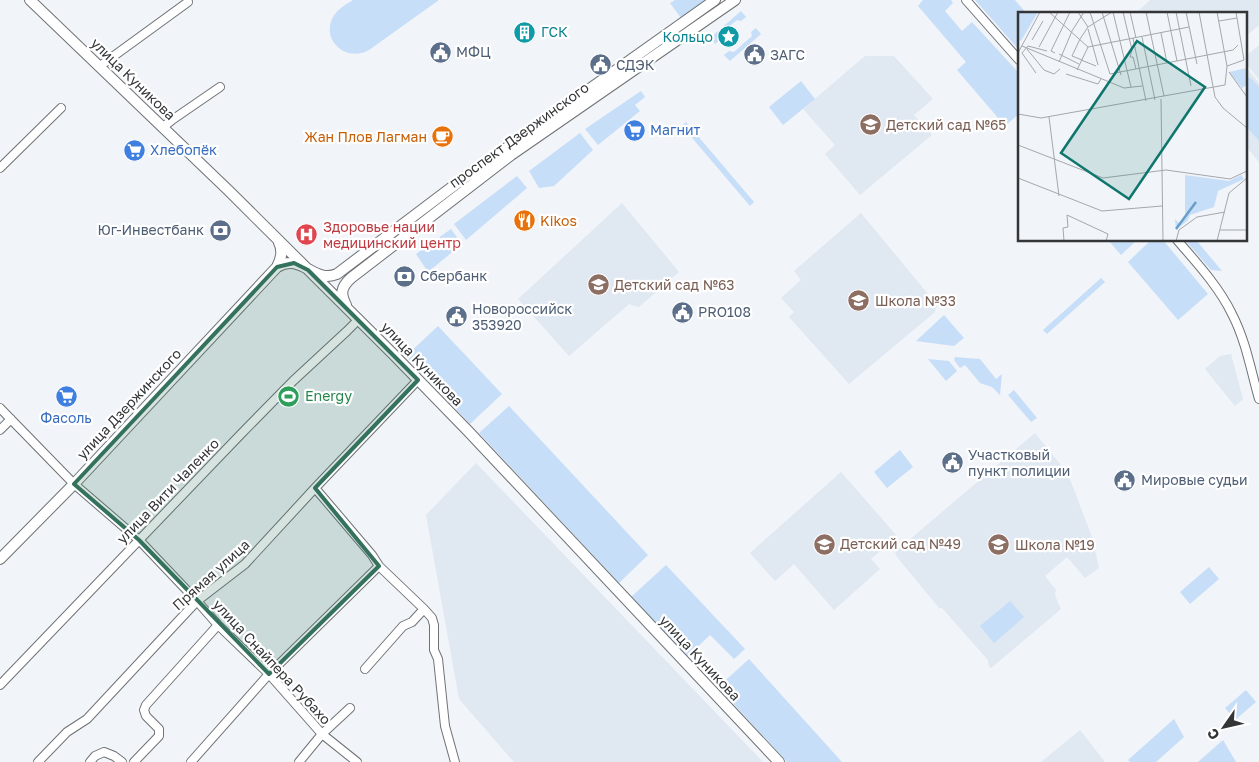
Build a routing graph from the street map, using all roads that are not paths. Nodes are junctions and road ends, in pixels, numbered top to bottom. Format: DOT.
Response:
graph roads {
  1 [pos="715,0"];
  2 [pos="735,0"];
  3 [pos="966,0"];
  4 [pos="34,1"];
  5 [pos="188,2"];
  6 [pos="1018,59"];
  7 [pos="100,66"];
  8 [pos="220,87"];
  9 [pos="61,108"];
  10 [pos="163,127"];
  11 [pos="508,152"];
  12 [pos="0,168"];
  13 [pos="278,239"];
  14 [pos="1178,241"];
  15 [pos="277,267"];
  16 [pos="308,270"];
  17 [pos="337,274"];
  18 [pos="345,283"];
  19 [pos="329,289"];
  20 [pos="347,308"];
  21 [pos="358,319"];
  22 [pos="418,380"];
  23 [pos="1259,399"];
  24 [pos="0,408"];
  25 [pos="10,419"];
  26 [pos="0,430"];
  27 [pos="74,484"];
  28 [pos="315,488"];
  29 [pos="139,540"];
  30 [pos="0,559"];
  31 [pos="379,566"];
  32 [pos="197,601"];
  33 [pos="424,609"];
  34 [pos="218,625"];
  35 [pos="364,669"];
  36 [pos="269,674"];
  37 [pos="0,685"];
  38 [pos="350,708"];
  39 [pos="322,734"];
  40 [pos="38,762"];
  41 [pos="90,762"];
  42 [pos="122,762"];
  43 [pos="134,762"];
  44 [pos="191,762"];
  45 [pos="299,762"];
  46 [pos="357,762"];
  47 [pos="455,762"];
  48 [pos="779,762"];
  1 -- 11 [label="street, проспект Дзержинского"];
  2 -- 11 [label="street, проспект Дзержинского"];
  3 -- 6 [label="street"];
  4 -- 7 [label="street, улица Куникова"];
  5 -- 7 [label="street"];
  7 -- 10 [label="street, улица Куникова"];
  8 -- 10 [label="street"];
  9 -- 12 [label="street"];
  10 -- 13 [label="street, улица Куникова"];
  11 -- 17 [label="street, проспект Дзержинского"];
  11 -- 18 [label="street, проспект Дзержинского"];
  13 -- 15 [label="street"];
  13 -- 16 [label="street, улица Куникова"];
  14 -- 23 [label="street"];
  15 -- 16 [label="street"];
  15 -- 27 [label="street, улица Дзержинского"];
  16 -- 17 [label="street"];
  16 -- 19 [label="street, улица Куникова"];
  17 -- 19 [label="street"];
  18 -- 19 [label="street"];
  18 -- 20 [label="street"];
  19 -- 20 [label="street, улица Куникова"];
  20 -- 21 [label="street, улица Куникова"];
  21 -- 22 [label="street, улица Куникова"];
  21 -- 29 [label="street, улица Вити Чаленко"];
  22 -- 28 [label="street, Прямая улица"];
  22 -- 48 [label="street, улица Куникова"];
  24 -- 25 [label="street, улица Снайпера Рубахо"];
  25 -- 26 [label="street"];
  25 -- 27 [label="street, улица Снайпера Рубахо"];
  27 -- 29 [label="street, улица Снайпера Рубахо"];
  27 -- 30 [label="street, улица Дзержинского"];
  28 -- 31 [label="street"];
  28 -- 32 [label="street, Прямая улица"];
  29 -- 32 [label="street, улица Снайпера Рубахо"];
  29 -- 37 [label="street, улица Вити Чаленко"];
  31 -- 33 [label="street"];
  31 -- 36 [label="street"];
  32 -- 34 [label="street, улица Снайпера Рубахо"];
  32 -- 40 [label="street, Прямая улица"];
  33 -- 35 [label="street"];
  33 -- 47 [label="street"];
  34 -- 36 [label="street, улица Снайпера Рубахо"];
  34 -- 43 [label="street"];
  36 -- 39 [label="street, улица Снайпера Рубахо"];
  36 -- 44 [label="street"];
  38 -- 39 [label="street"];
  39 -- 45 [label="street"];
  39 -- 46 [label="street, улица Снайпера Рубахо"];
  41 -- 42 [label="street"];
}
